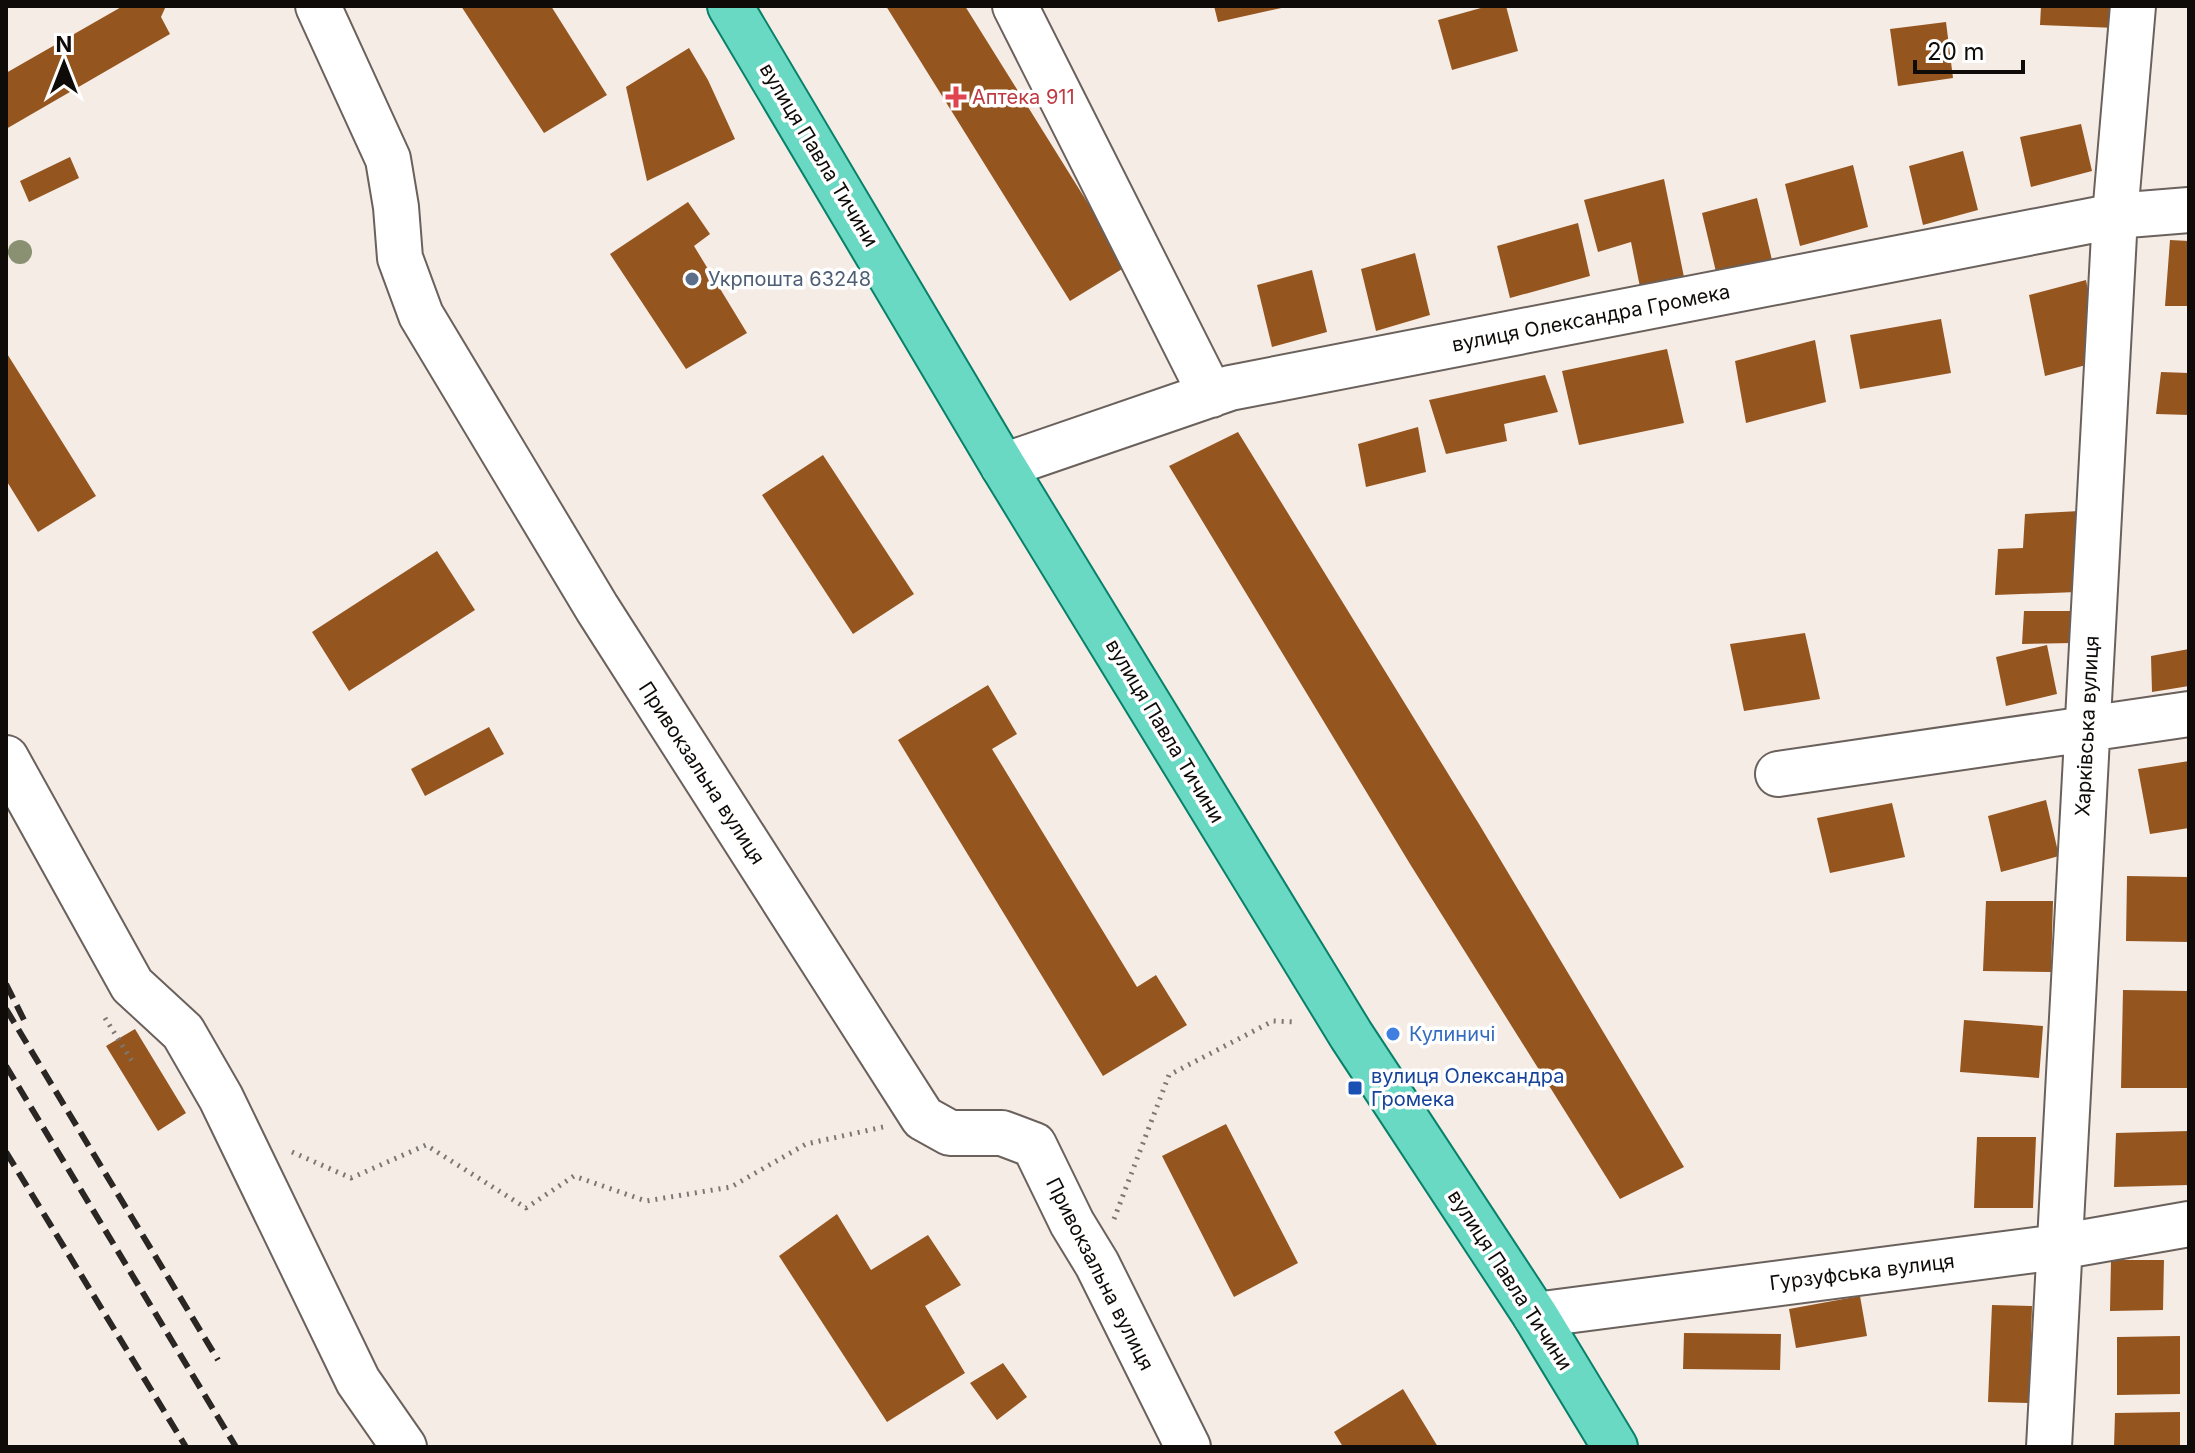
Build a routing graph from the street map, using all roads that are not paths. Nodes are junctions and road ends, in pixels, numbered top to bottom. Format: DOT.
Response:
graph roads {
  1 [pos="318,6"];
  2 [pos="730,6"];
  3 [pos="1015,6"];
  4 [pos="2133,6"];
  5 [pos="2189,210"];
  6 [pos="2115,216"];
  7 [pos="1211,395"];
  8 [pos="1003,466"];
  9 [pos="2189,714"];
  10 [pos="2087,729"];
  11 [pos="6,758"];
  12 [pos="1778,774"];
  13 [pos="2189,1224"];
  14 [pos="2058,1247"];
  15 [pos="1535,1315"];
  16 [pos="404,1447"];
  17 [pos="1188,1447"];
  18 [pos="1615,1447"];
  19 [pos="2049,1447"];
  1 -- 17 [label="street, Привокзальна вулиця"];
  2 -- 8 [label="main road, вулиця Павла Тичини"];
  3 -- 7 [label="street"];
  4 -- 6 [label="street, Харківська вулиця"];
  5 -- 6 [label="street, вулиця Олександра Громека"];
  6 -- 7 [label="street, вулиця Олександра Громека"];
  6 -- 10 [label="street, Харківська вулиця"];
  7 -- 8 [label="street, вулиця Олександра Громека"];
  8 -- 15 [label="main road, вулиця Павла Тичини"];
  9 -- 10 [label="street"];
  10 -- 12 [label="street"];
  10 -- 14 [label="street, Харківська вулиця"];
  11 -- 16 [label="street"];
  13 -- 14 [label="street, Гурзуфська вулиця"];
  14 -- 15 [label="street, Гурзуфська вулиця"];
  14 -- 19 [label="street, Харківська вулиця"];
  15 -- 18 [label="main road, вулиця Павла Тичини"];
}
